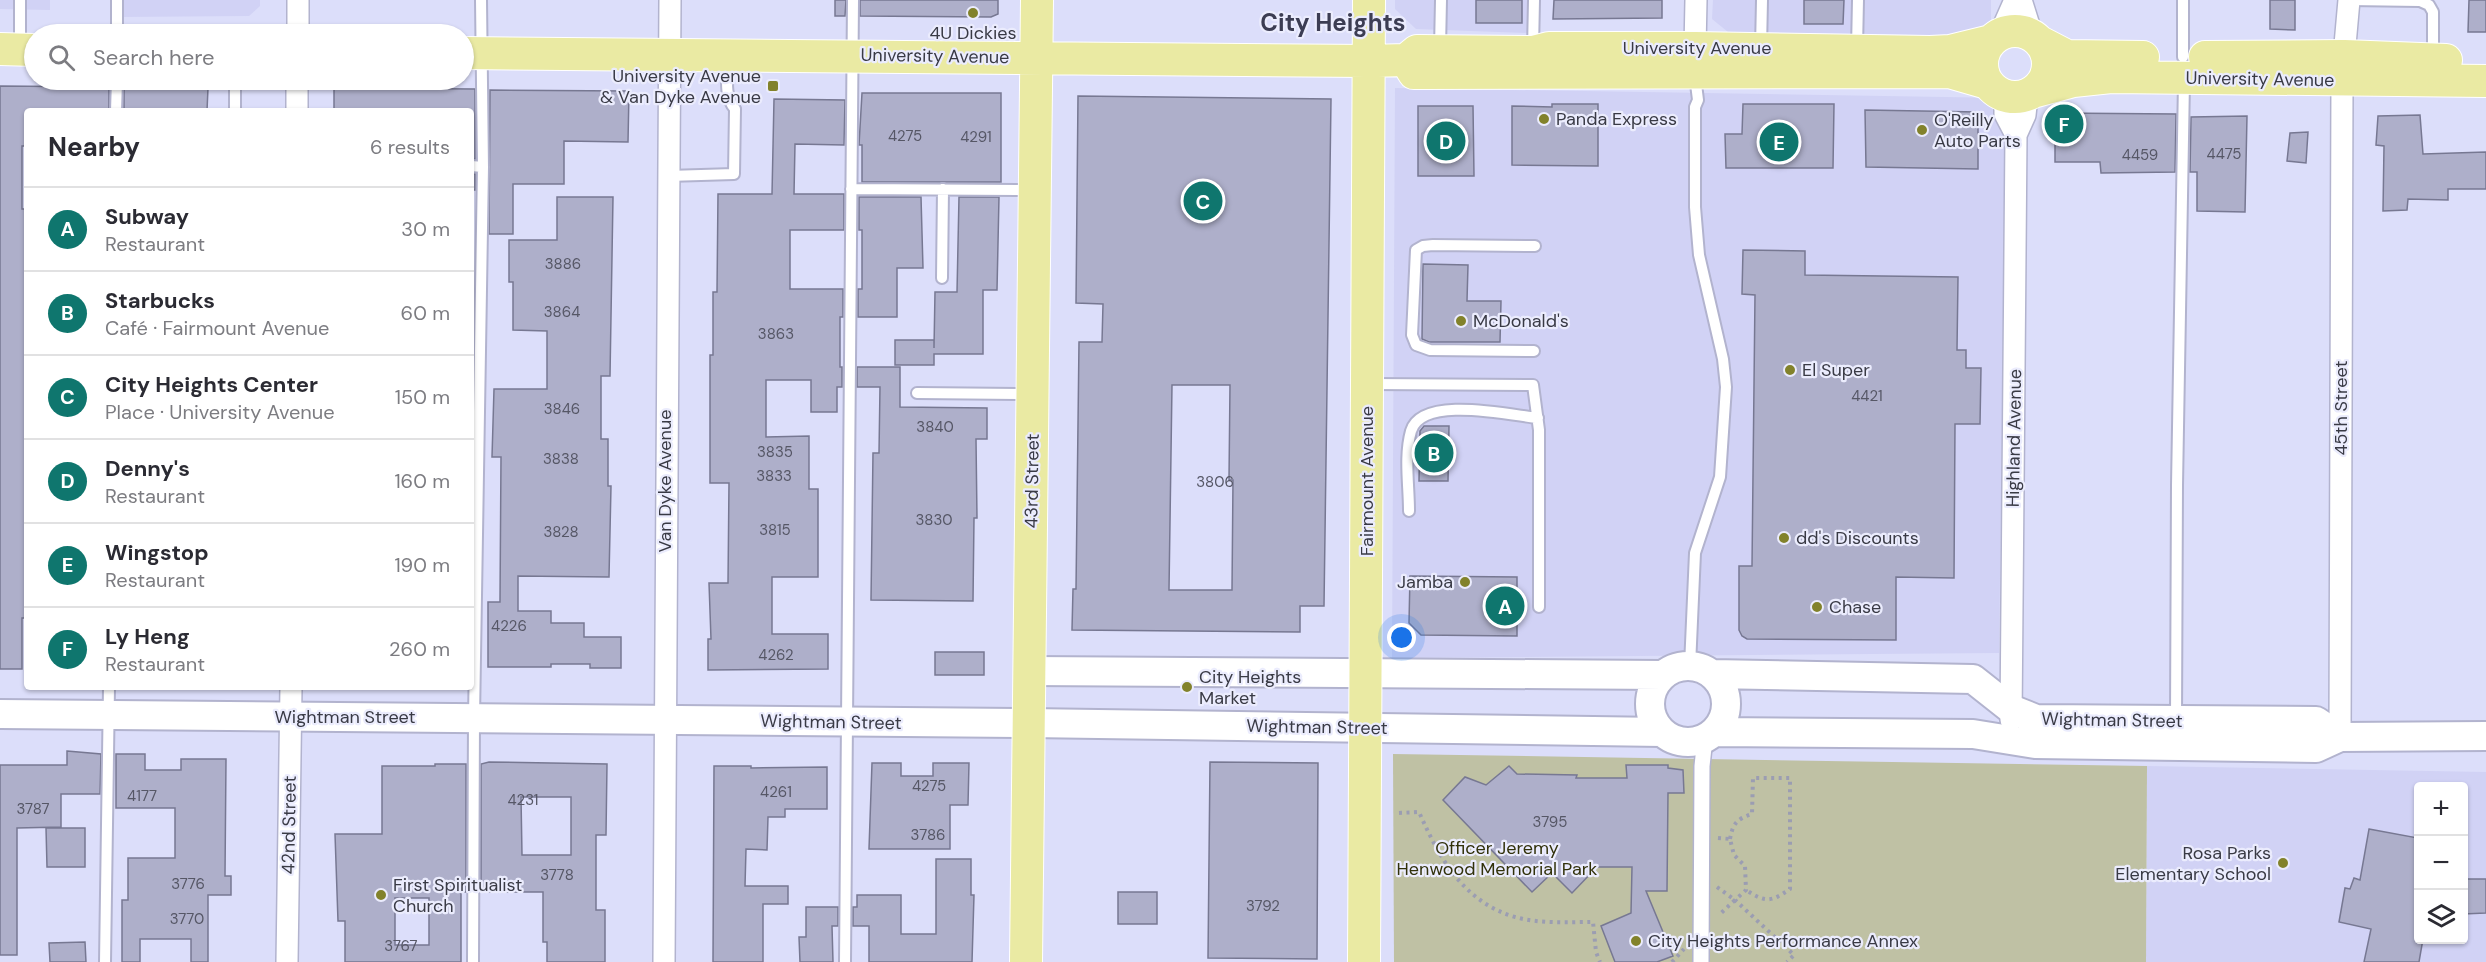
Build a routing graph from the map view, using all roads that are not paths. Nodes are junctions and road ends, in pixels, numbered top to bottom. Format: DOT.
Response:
graph roads {
  1 [pos="20,0"];
  2 [pos="117,0"];
  3 [pos="298,0"];
  4 [pos="481,0"];
  5 [pos="670,0"];
  6 [pos="853,0"];
  7 [pos="1037,0"];
  8 [pos="1369,0"];
  9 [pos="1441,0"];
  10 [pos="1534,0"];
  11 [pos="1696,0"];
  12 [pos="1762,0"];
  13 [pos="1858,0"];
  14 [pos="2015,0"];
  15 [pos="2021,0"];
  16 [pos="2183,0"];
  17 [pos="2349,0"];
  18 [pos="117,24"];
  19 [pos="298,24"];
  20 [pos="1995,38"];
  21 [pos="2036,38"];
  22 [pos="474,41"];
  23 [pos="1761,48"];
  24 [pos="18,50"];
  25 [pos="1857,50"];
  26 [pos="1440,51"];
  27 [pos="1533,52"];
  28 [pos="474,53"];
  29 [pos="668,53"];
  30 [pos="728,54"];
  31 [pos="852,55"];
  32 [pos="1036,58"];
  33 [pos="1406,60"];
  34 [pos="1695,60"];
  35 [pos="2433,60"];
  36 [pos="2486,60"];
  37 [pos="1368,61"];
  38 [pos="2184,68"];
  39 [pos="2343,68"];
  40 [pos="474,74"];
  41 [pos="2486,81"];
  42 [pos="117,90"];
  43 [pos="236,90"];
  44 [pos="297,90"];
  45 [pos="2014,91"];
  46 [pos="116,108"];
  47 [pos="235,108"];
  48 [pos="297,108"];
  49 [pos="474,166"];
  50 [pos="483,167"];
  51 [pos="667,176"];
  52 [pos="851,189"];
  53 [pos="943,189"];
  54 [pos="1035,190"];
  55 [pos="1535,246"];
  56 [pos="942,278"];
  57 [pos="1534,351"];
  58 [pos="1367,384"];
  59 [pos="917,393"];
  60 [pos="1033,394"];
  61 [pos="1538,418"];
  62 [pos="1409,511"];
  63 [pos="1539,607"];
  64 [pos="1701,670"];
  65 [pos="1030,671"];
  66 [pos="1366,673"];
  67 [pos="1662,675"];
  68 [pos="291,690"];
  69 [pos="109,701"];
  70 [pos="2011,709"];
  71 [pos="0,714"];
  72 [pos="290,717"];
  73 [pos="474,718"];
  74 [pos="664,719"];
  75 [pos="848,722"];
  76 [pos="1029,723"];
  77 [pos="1366,728"];
  78 [pos="1662,732"];
  79 [pos="2175,734"];
  80 [pos="1710,735"];
  81 [pos="2340,736"];
  82 [pos="2486,736"];
  83 [pos="2010,741"];
  84 [pos="105,962"];
  85 [pos="287,962"];
  86 [pos="473,962"];
  87 [pos="664,962"];
  88 [pos="845,962"];
  89 [pos="1026,962"];
  90 [pos="1364,962"];
  91 [pos="1701,962"];
  1 -- 24 [label="lane"];
  2 -- 18 [label="lane"];
  3 -- 19 [label="street"];
  4 -- 22 [label="lane"];
  5 -- 29 [label="street, Van Dyke Avenue"];
  6 -- 31 [label="lane"];
  7 -- 32 [label="main road, 43rd Street"];
  8 -- 37 [label="main road, Fairmount Avenue"];
  9 -- 26 [label="lane"];
  10 -- 27 [label="lane"];
  11 -- 34 [label="street"];
  12 -- 23 [label="lane"];
  13 -- 25 [label="lane"];
  14 -- 20 [label="street"];
  15 -- 21 [label="street"];
  16 -- 38 [label="lane"];
  17 -- 35 [label="lane"];
  17 -- 39 [label="street, 45th Street"];
  20 -- 21 [label="main road"];
  20 -- 25 [label="main road, University Avenue"];
  20 -- 45 [label="main road"];
  21 -- 38 [label="main road, University Avenue"];
  21 -- 45 [label="main road"];
  23 -- 25 [label="main road, University Avenue"];
  23 -- 34 [label="main road, University Avenue"];
  26 -- 27 [label="main road, University Avenue"];
  26 -- 33 [label="main road, University Avenue"];
  27 -- 34 [label="main road, University Avenue"];
  28 -- 29 [label="main road, University Avenue"];
  29 -- 30 [label="main road, University Avenue"];
  29 -- 51 [label="street, Van Dyke Avenue"];
  30 -- 31 [label="main road, University Avenue"];
  30 -- 51 [label="lane"];
  31 -- 32 [label="main road, University Avenue"];
  31 -- 52 [label="lane"];
  32 -- 37 [label="main road, University Avenue"];
  32 -- 54 [label="main road, 43rd Street"];
  33 -- 34 [label="main road, University Avenue"];
  33 -- 37 [label="main road, University Avenue"];
  34 -- 45 [label="main road, University Avenue"];
  34 -- 64 [label="lane"];
  35 -- 36 [label="main road, University Avenue"];
  35 -- 39 [label="main road, University Avenue"];
  37 -- 58 [label="main road, Fairmount Avenue"];
  38 -- 39 [label="main road, University Avenue"];
  38 -- 45 [label="main road, University Avenue"];
  38 -- 79 [label="lane"];
  39 -- 41 [label="main road, University Avenue"];
  39 -- 81 [label="street, 45th Street"];
  40 -- 50 [label="lane"];
  42 -- 46 [label="lane"];
  43 -- 47 [label="lane"];
  44 -- 48 [label="street"];
  45 -- 70 [label="street, Highland Avenue"];
  49 -- 50 [label="lane"];
  50 -- 73 [label="lane"];
  51 -- 74 [label="street, Van Dyke Avenue"];
  52 -- 53 [label="lane"];
  52 -- 75 [label="lane"];
  53 -- 54 [label="lane"];
  53 -- 56 [label="lane"];
  54 -- 60 [label="main road, 43rd Street"];
  55 -- 57 [label="lane"];
  58 -- 61 [label="lane"];
  58 -- 66 [label="main road, Fairmount Avenue"];
  59 -- 60 [label="lane"];
  60 -- 65 [label="main road, 43rd Street"];
  61 -- 62 [label="lane"];
  61 -- 63 [label="lane"];
  64 -- 67 [label="main road, Wightman Street"];
  64 -- 70 [label="main road, Wightman Street"];
  64 -- 80 [label="main road"];
  65 -- 66 [label="main road, Wightman Street"];
  65 -- 76 [label="main road, 43rd Street"];
  66 -- 67 [label="main road, Wightman Street"];
  66 -- 77 [label="main road, Fairmount Avenue"];
  67 -- 78 [label="main road"];
  68 -- 72 [label="street, 42nd Street"];
  69 -- 71 [label="main road, Wightman Street"];
  69 -- 72 [label="main road, Wightman Street"];
  69 -- 84 [label="lane"];
  70 -- 79 [label="main road, Wightman Street"];
  70 -- 83 [label="street, Highland Avenue"];
  72 -- 73 [label="main road, Wightman Street"];
  72 -- 85 [label="street, 42nd Street"];
  73 -- 74 [label="main road, Wightman Street"];
  73 -- 86 [label="lane"];
  74 -- 75 [label="main road, Wightman Street"];
  74 -- 87 [label="street, Van Dyke Avenue"];
  75 -- 76 [label="main road, Wightman Street"];
  75 -- 88 [label="lane"];
  76 -- 77 [label="main road, Wightman Street"];
  76 -- 89 [label="main road, 43rd Street"];
  77 -- 78 [label="main road, Wightman Street"];
  77 -- 90 [label="main road, Fairmount Avenue"];
  78 -- 80 [label="main road, Wightman Street"];
  79 -- 81 [label="main road, Wightman Street"];
  79 -- 83 [label="main road, Wightman Street"];
  80 -- 83 [label="main road, Wightman Street"];
  80 -- 91 [label="street"];
  81 -- 82 [label="main road"];
}
